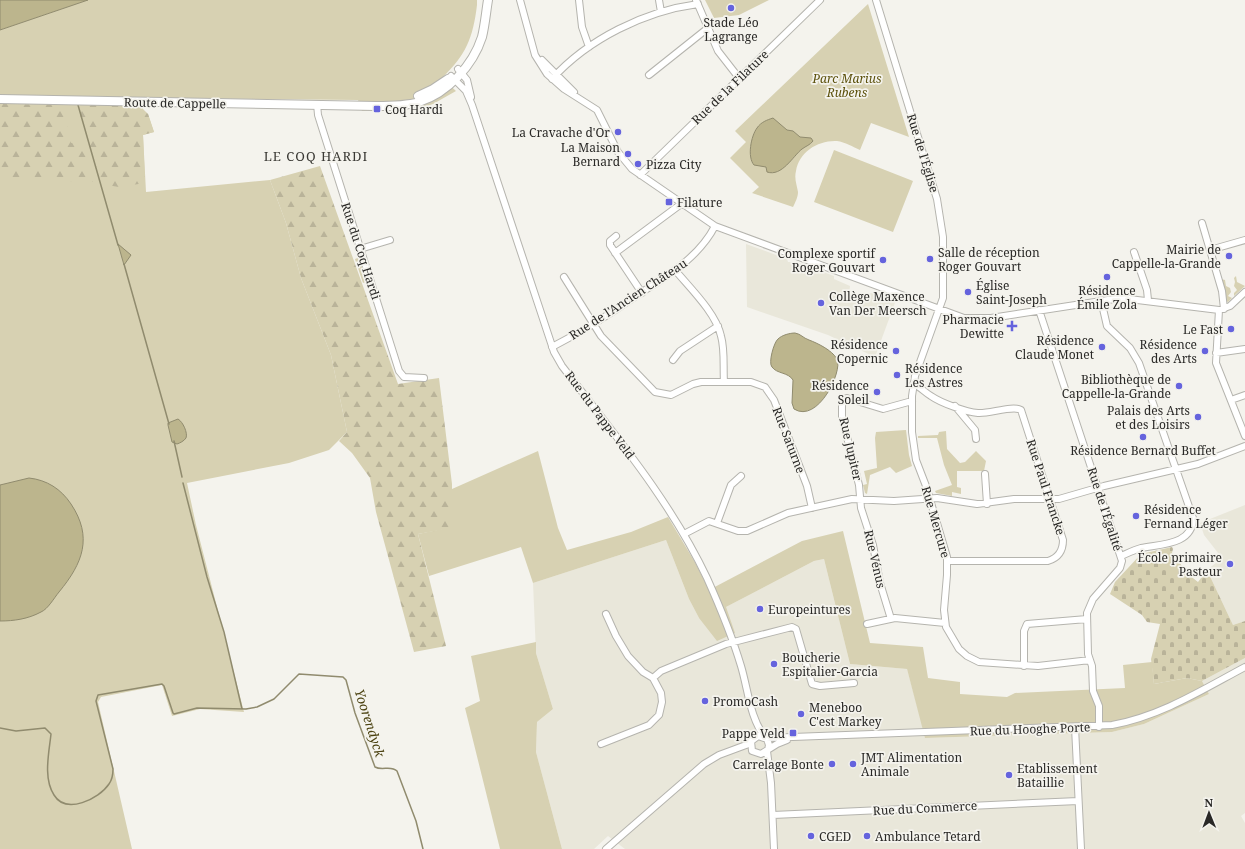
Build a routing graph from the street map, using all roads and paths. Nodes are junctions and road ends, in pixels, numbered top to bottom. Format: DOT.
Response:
graph roads {
  1 [pos="482,0"];
  2 [pos="488,0"];
  3 [pos="520,0"];
  4 [pos="579,0"];
  5 [pos="659,0"];
  6 [pos="820,0"];
  7 [pos="876,0"];
  8 [pos="697,2"];
  9 [pos="661,12"];
  10 [pos="708,28"];
  11 [pos="589,47"];
  12 [pos="460,71"];
  13 [pos="649,75"];
  14 [pos="554,77"];
  15 [pos="453,78"];
  16 [pos="739,78"];
  17 [pos="0,99"];
  18 [pos="316,104"];
  19 [pos="472,105"];
  20 [pos="640,175"];
  21 [pos="681,204"];
  22 [pos="1202,223"];
  23 [pos="715,226"];
  24 [pos="616,236"];
  25 [pos="390,240"];
  26 [pos="1245,240"];
  27 [pos="360,250"];
  28 [pos="1210,250"];
  29 [pos="1134,252"];
  30 [pos="615,253"];
  31 [pos="676,270"];
  32 [pos="564,277"];
  33 [pos="1245,292"];
  34 [pos="642,293"];
  35 [pos="1101,300"];
  36 [pos="1148,300"];
  37 [pos="1221,309"];
  38 [pos="1039,310"];
  39 [pos="940,311"];
  40 [pos="594,324"];
  41 [pos="718,326"];
  42 [pos="552,347"];
  43 [pos="1245,349"];
  44 [pos="1216,353"];
  45 [pos="673,360"];
  46 [pos="424,378"];
  47 [pos="724,382"];
  48 [pos="913,384"];
  49 [pos="1245,395"];
  50 [pos="1232,400"];
  51 [pos="912,401"];
  52 [pos="954,406"];
  53 [pos="1245,436"];
  54 [pos="976,439"];
  55 [pos="1245,446"];
  56 [pos="1177,469"];
  57 [pos="985,474"];
  58 [pos="741,476"];
  59 [pos="1098,487"];
  60 [pos="930,498"];
  61 [pos="860,499"];
  62 [pos="1050,499"];
  63 [pos="987,504"];
  64 [pos="812,508"];
  65 [pos="717,523"];
  66 [pos="684,534"];
  67 [pos="1121,556"];
  68 [pos="947,561"];
  69 [pos="606,614"];
  70 [pos="891,619"];
  71 [pos="1087,619"];
  72 [pos="945,623"];
  73 [pos="867,624"];
  74 [pos="733,642"];
  75 [pos="1090,660"];
  76 [pos="1024,666"];
  77 [pos="1245,667"];
  78 [pos="653,678"];
  79 [pos="854,683"];
  80 [pos="754,713"];
  81 [pos="1075,727"];
  82 [pos="1099,727"];
  83 [pos="803,737"];
  84 [pos="766,738"];
  85 [pos="752,739"];
  86 [pos="601,744"];
  87 [pos="767,750"];
  88 [pos="723,753"];
  89 [pos="755,753"];
  90 [pos="770,774"];
  91 [pos="1078,801"];
  92 [pos="772,815"];
  93 [pos="607,848"];
  94 [pos="774,849"];
  95 [pos="1081,849"];
  1 -- 12 [label="main road"];
  2 -- 12 [label="main road"];
  3 -- 14 [label="street"];
  4 -- 11 [label="street"];
  5 -- 9 [label="street"];
  6 -- 16 [label="street, Rue de la Filature"];
  7 -- 39 [label="street, Rue de l'Église"];
  8 -- 9 [label="street"];
  8 -- 10 [label="street"];
  9 -- 11 [label="street"];
  10 -- 13 [label="street"];
  10 -- 16 [label="street"];
  11 -- 14 [label="street"];
  12 -- 15 [label="main road, Route de Cappelle"];
  12 -- 19 [label="street, Rue du Pappe Veld"];
  14 -- 20 [label="street"];
  15 -- 18 [label="main road, Route de Cappelle"];
  15 -- 19 [label="street, Rue du Pappe Veld"];
  16 -- 20 [label="street, Rue de la Filature"];
  17 -- 18 [label="main road, Route de Cappelle"];
  18 -- 27 [label="street, Rue du Coq Hardi"];
  19 -- 42 [label="street, Rue du Pappe Veld"];
  20 -- 21 [label="street"];
  21 -- 23 [label="street"];
  21 -- 30 [label="street"];
  22 -- 28 [label="street"];
  23 -- 31 [label="street, Rue de l'Ancien Château"];
  23 -- 39 [label="street"];
  24 -- 30 [label="street"];
  25 -- 27 [label="street"];
  26 -- 28 [label="street"];
  27 -- 46 [label="street, Rue du Coq Hardi"];
  28 -- 37 [label="street"];
  29 -- 36 [label="street"];
  30 -- 34 [label="street"];
  31 -- 34 [label="street, Rue de l'Ancien Château"];
  31 -- 41 [label="street"];
  32 -- 40 [label="street"];
  33 -- 37 [label="street"];
  34 -- 40 [label="street, Rue de l'Ancien Château"];
  35 -- 36 [label="street"];
  35 -- 38 [label="street"];
  35 -- 56 [label="street"];
  36 -- 37 [label="street"];
  37 -- 44 [label="street"];
  38 -- 39 [label="street"];
  38 -- 59 [label="street, Rue de l'Égalité"];
  39 -- 48 [label="street, Rue Mercure"];
  40 -- 42 [label="street, Rue de l'Ancien Château"];
  40 -- 47 [label="street"];
  41 -- 45 [label="street"];
  41 -- 47 [label="street"];
  42 -- 66 [label="street, Rue du Pappe Veld"];
  43 -- 44 [label="street"];
  44 -- 50 [label="street"];
  47 -- 64 [label="street, Rue Saturne"];
  48 -- 51 [label="street, Rue Mercure"];
  48 -- 52 [label="street"];
  49 -- 50 [label="street"];
  50 -- 53 [label="street"];
  51 -- 60 [label="street, Rue Mercure"];
  51 -- 61 [label="street, Rue Jupiter"];
  52 -- 54 [label="street"];
  52 -- 62 [label="street, Rue Paul Francke"];
  55 -- 56 [label="street"];
  56 -- 59 [label="street"];
  56 -- 67 [label="street"];
  57 -- 63 [label="street"];
  58 -- 65 [label="street"];
  59 -- 62 [label="street"];
  59 -- 67 [label="street, Rue de l'Égalité"];
  60 -- 61 [label="street"];
  60 -- 63 [label="street"];
  60 -- 68 [label="street, Rue Mercure"];
  61 -- 64 [label="street"];
  61 -- 70 [label="street, Rue Vénus"];
  62 -- 63 [label="street"];
  62 -- 68 [label="street, Rue Paul Francke"];
  64 -- 65 [label="street"];
  65 -- 66 [label="street"];
  66 -- 74 [label="street, Rue du Pappe Veld"];
  67 -- 71 [label="street, Rue de l'Égalité"];
  68 -- 72 [label="street, Rue Mercure"];
  69 -- 78 [label="street"];
  70 -- 72 [label="street"];
  70 -- 73 [label="street"];
  71 -- 75 [label="street, Rue de l'Égalité"];
  71 -- 76 [label="street"];
  72 -- 76 [label="street, Rue Mercure"];
  74 -- 78 [label="street"];
  74 -- 79 [label="street"];
  74 -- 80 [label="street, Rue du Pappe Veld"];
  75 -- 76 [label="street, Rue Mercure"];
  75 -- 82 [label="street, Rue de l'Égalité"];
  77 -- 82 [label="street, Rue du Hooghe Porte"];
  78 -- 86 [label="street"];
  80 -- 84 [label="street, Rue du Pappe Veld"];
  80 -- 85 [label="street, Rue du Pappe Veld"];
  81 -- 82 [label="street, Rue du Hooghe Porte"];
  81 -- 83 [label="street, Rue du Hooghe Porte"];
  81 -- 91 [label="street"];
  83 -- 84 [label="street, Rue du Hooghe Porte"];
  83 -- 87 [label="street, Rue du Hooghe Porte"];
  84 -- 85 [label="street"];
  84 -- 87 [label="street"];
  85 -- 88 [label="street"];
  85 -- 89 [label="street"];
  87 -- 89 [label="street"];
  87 -- 90 [label="street"];
  88 -- 89 [label="street"];
  88 -- 93 [label="street"];
  89 -- 90 [label="street"];
  90 -- 92 [label="street"];
  91 -- 92 [label="street, Rue du Commerce"];
  91 -- 95 [label="street"];
  92 -- 94 [label="street"];
}
